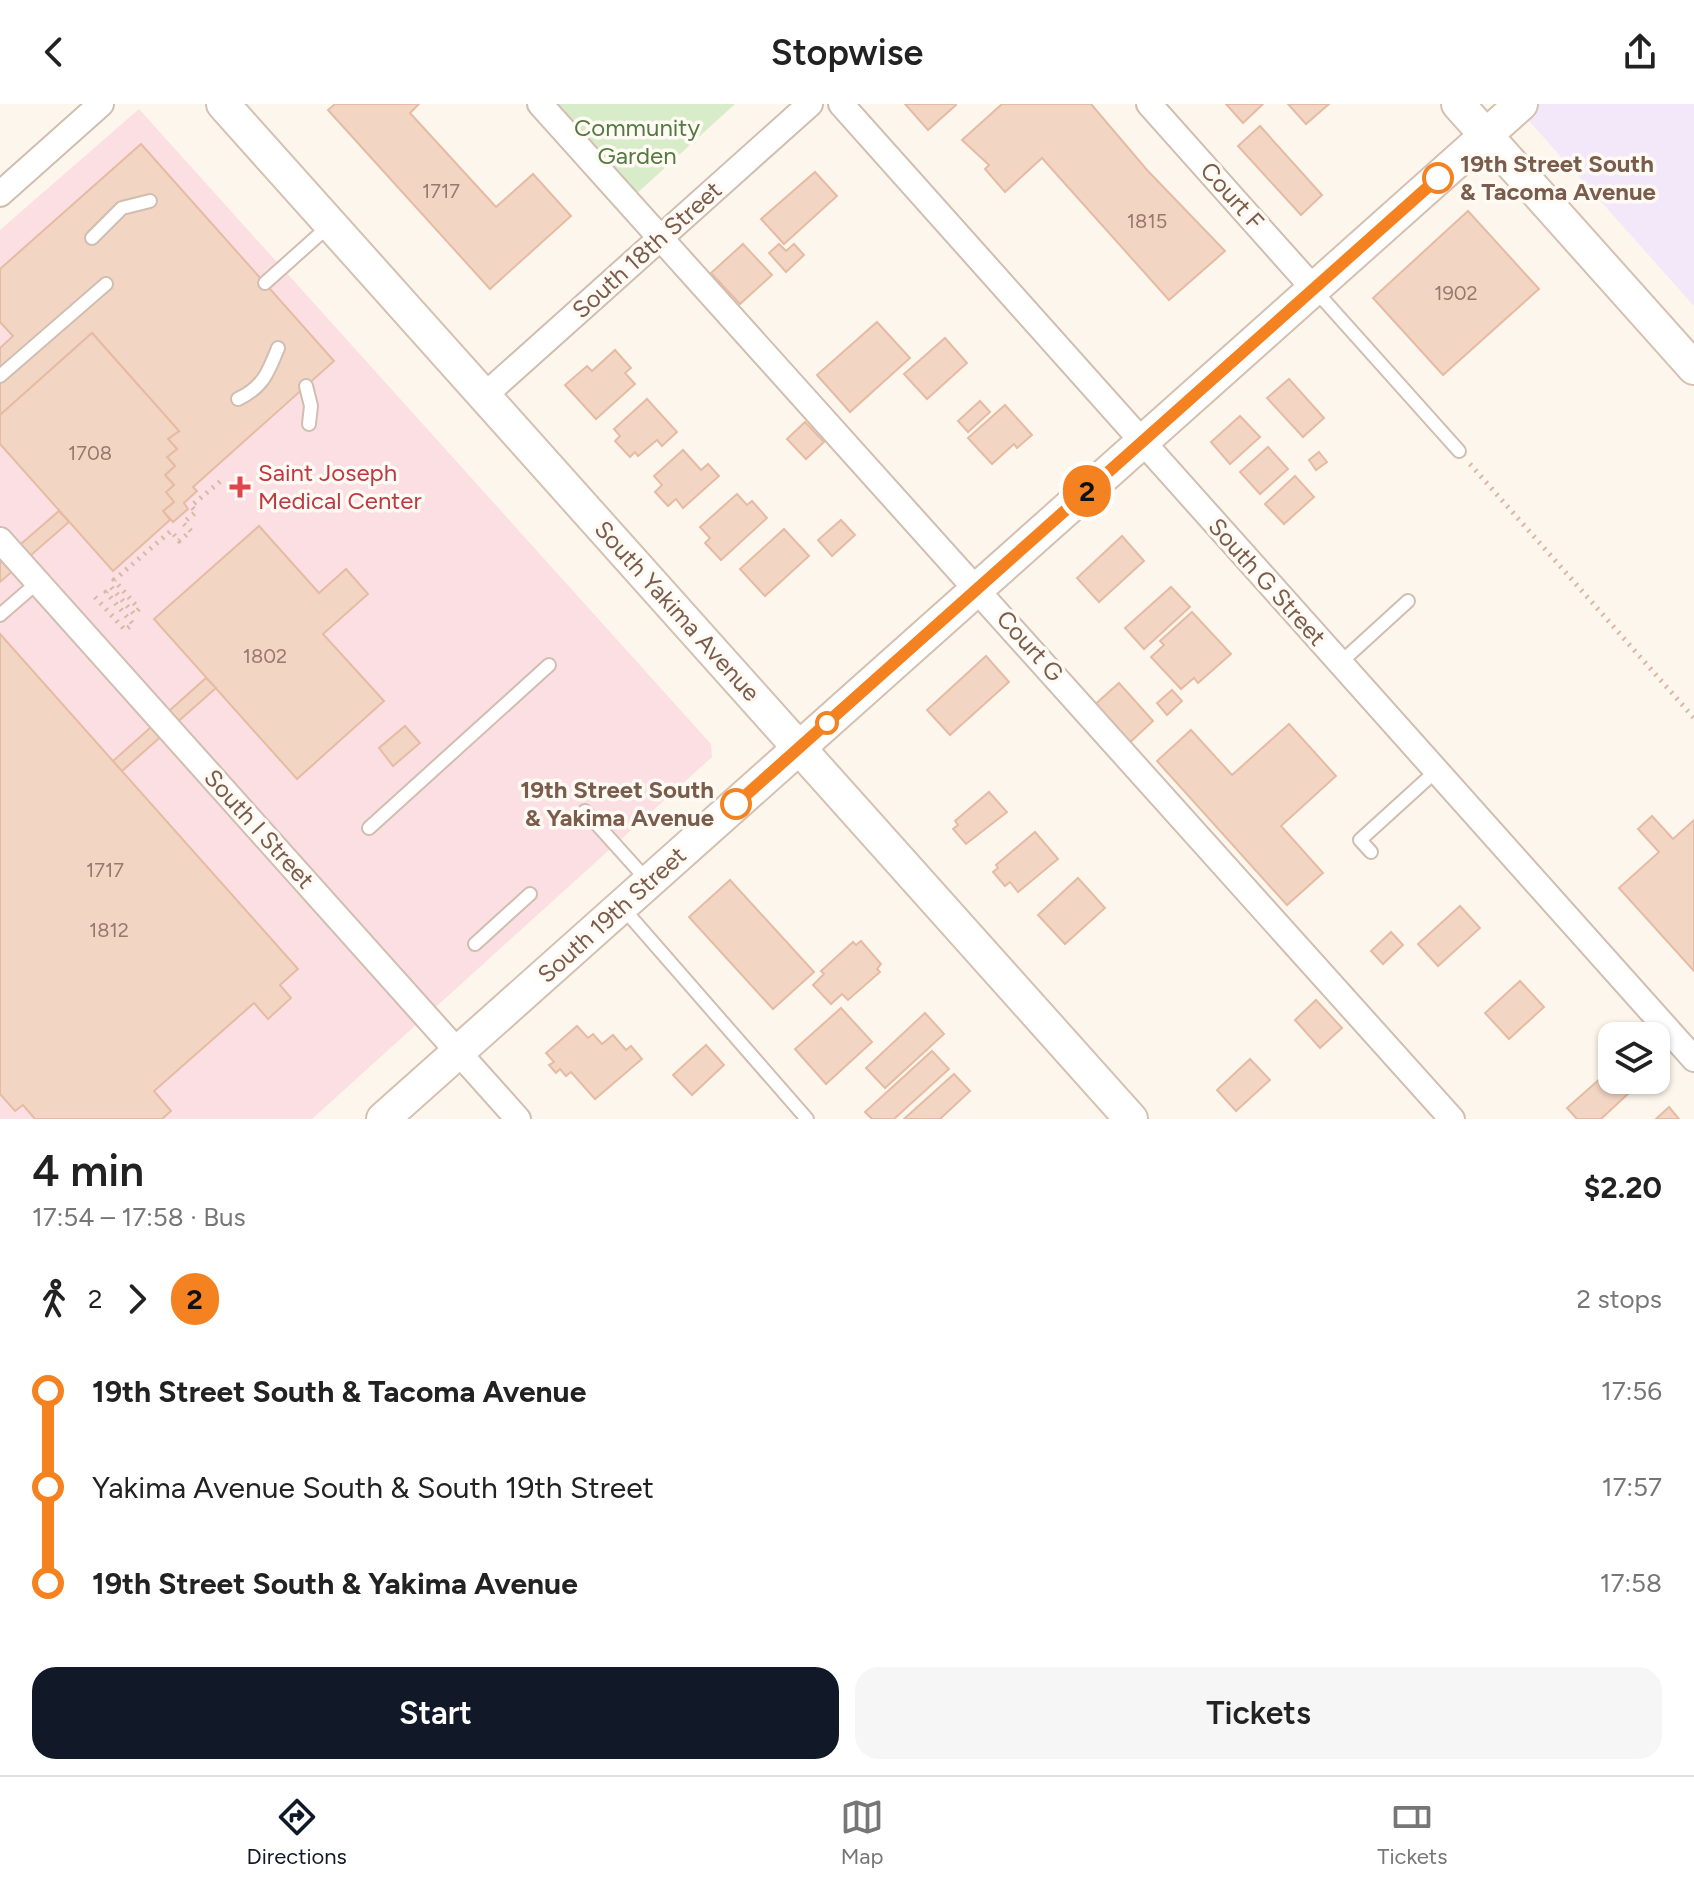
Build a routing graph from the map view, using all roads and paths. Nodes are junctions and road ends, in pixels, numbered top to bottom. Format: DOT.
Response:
graph roads {
  1 [pos="101,104"];
  2 [pos="223,104"];
  3 [pos="540,104"];
  4 [pos="810,104"];
  5 [pos="841,104"];
  6 [pos="1149,104"];
  7 [pos="1458,104"];
  8 [pos="1521,104"];
  9 [pos="1486,135"];
  10 [pos="0,194"];
  11 [pos="150,201"];
  12 [pos="331,224"];
  13 [pos="92,238"];
  14 [pos="661,238"];
  15 [pos="265,283"];
  16 [pos="106,284"];
  17 [pos="1314,289"];
  18 [pos="278,348"];
  19 [pos="1694,368"];
  20 [pos="0,376"];
  21 [pos="306,386"];
  22 [pos="484,396"];
  23 [pos="238,399"];
  24 [pos="309,424"];
  25 [pos="1142,442"];
  26 [pos="1459,451"];
  27 [pos="223,479"];
  28 [pos="0,540"];
  29 [pos="38,582"];
  30 [pos="979,588"];
  31 [pos="95,597"];
  32 [pos="1408,601"];
  33 [pos="0,615"];
  34 [pos="1340,663"];
  35 [pos="549,665"];
  36 [pos="1694,718"];
  37 [pos="799,748"];
  38 [pos="1436,771"];
  39 [pos="585,811"];
  40 [pos="369,828"];
  41 [pos="1371,852"];
  42 [pos="649,882"];
  43 [pos="530,894"];
  44 [pos="622,907"];
  45 [pos="475,944"];
  46 [pos="459,1053"];
  47 [pos="1694,1059"];
  48 [pos="383,1119"];
  49 [pos="518,1119"];
  50 [pos="807,1119"];
  51 [pos="1131,1119"];
  52 [pos="1452,1119"];
  1 -- 10 [label="street"];
  2 -- 12 [label="main road, South Yakima Avenue"];
  3 -- 14 [label="street, Court G"];
  4 -- 14 [label="street, South 18th Street"];
  5 -- 25 [label="street, South G Street"];
  6 -- 17 [label="street, Court F"];
  7 -- 9 [label="main road"];
  8 -- 9 [label="main road, South 19th Street"];
  9 -- 17 [label="main road, South 19th Street"];
  9 -- 19 [label="main road"];
  11 -- 13 [label="lane"];
  12 -- 15 [label="lane"];
  12 -- 22 [label="main road, South Yakima Avenue"];
  14 -- 22 [label="street, South 18th Street"];
  14 -- 30 [label="street, Court G"];
  16 -- 20 [label="lane"];
  17 -- 25 [label="main road, South 19th Street"];
  17 -- 26 [label="lane"];
  18 -- 23 [label="lane"];
  21 -- 24 [label="lane"];
  22 -- 37 [label="main road, South Yakima Avenue"];
  25 -- 30 [label="main road, South 19th Street"];
  25 -- 34 [label="street, South G Street"];
  26 -- 36 [label="path"];
  27 -- 31 [label="path"];
  28 -- 29 [label="street, South I Street"];
  29 -- 33 [label="lane"];
  29 -- 46 [label="street, South I Street"];
  30 -- 37 [label="main road, South 19th Street"];
  30 -- 52 [label="street, Court G"];
  32 -- 34 [label="lane"];
  34 -- 38 [label="street, South G Street"];
  35 -- 40 [label="lane"];
  37 -- 42 [label="main road, South 19th Street"];
  37 -- 51 [label="main road, South Yakima Avenue"];
  38 -- 41 [label="lane"];
  38 -- 47 [label="street, South G Street"];
  39 -- 42 [label="lane"];
  42 -- 44 [label="main road, South 19th Street"];
  43 -- 45 [label="lane"];
  44 -- 46 [label="main road, South 19th Street"];
  44 -- 50 [label="lane"];
  46 -- 48 [label="main road, South 19th Street"];
  46 -- 49 [label="street, South I Street"];
}
